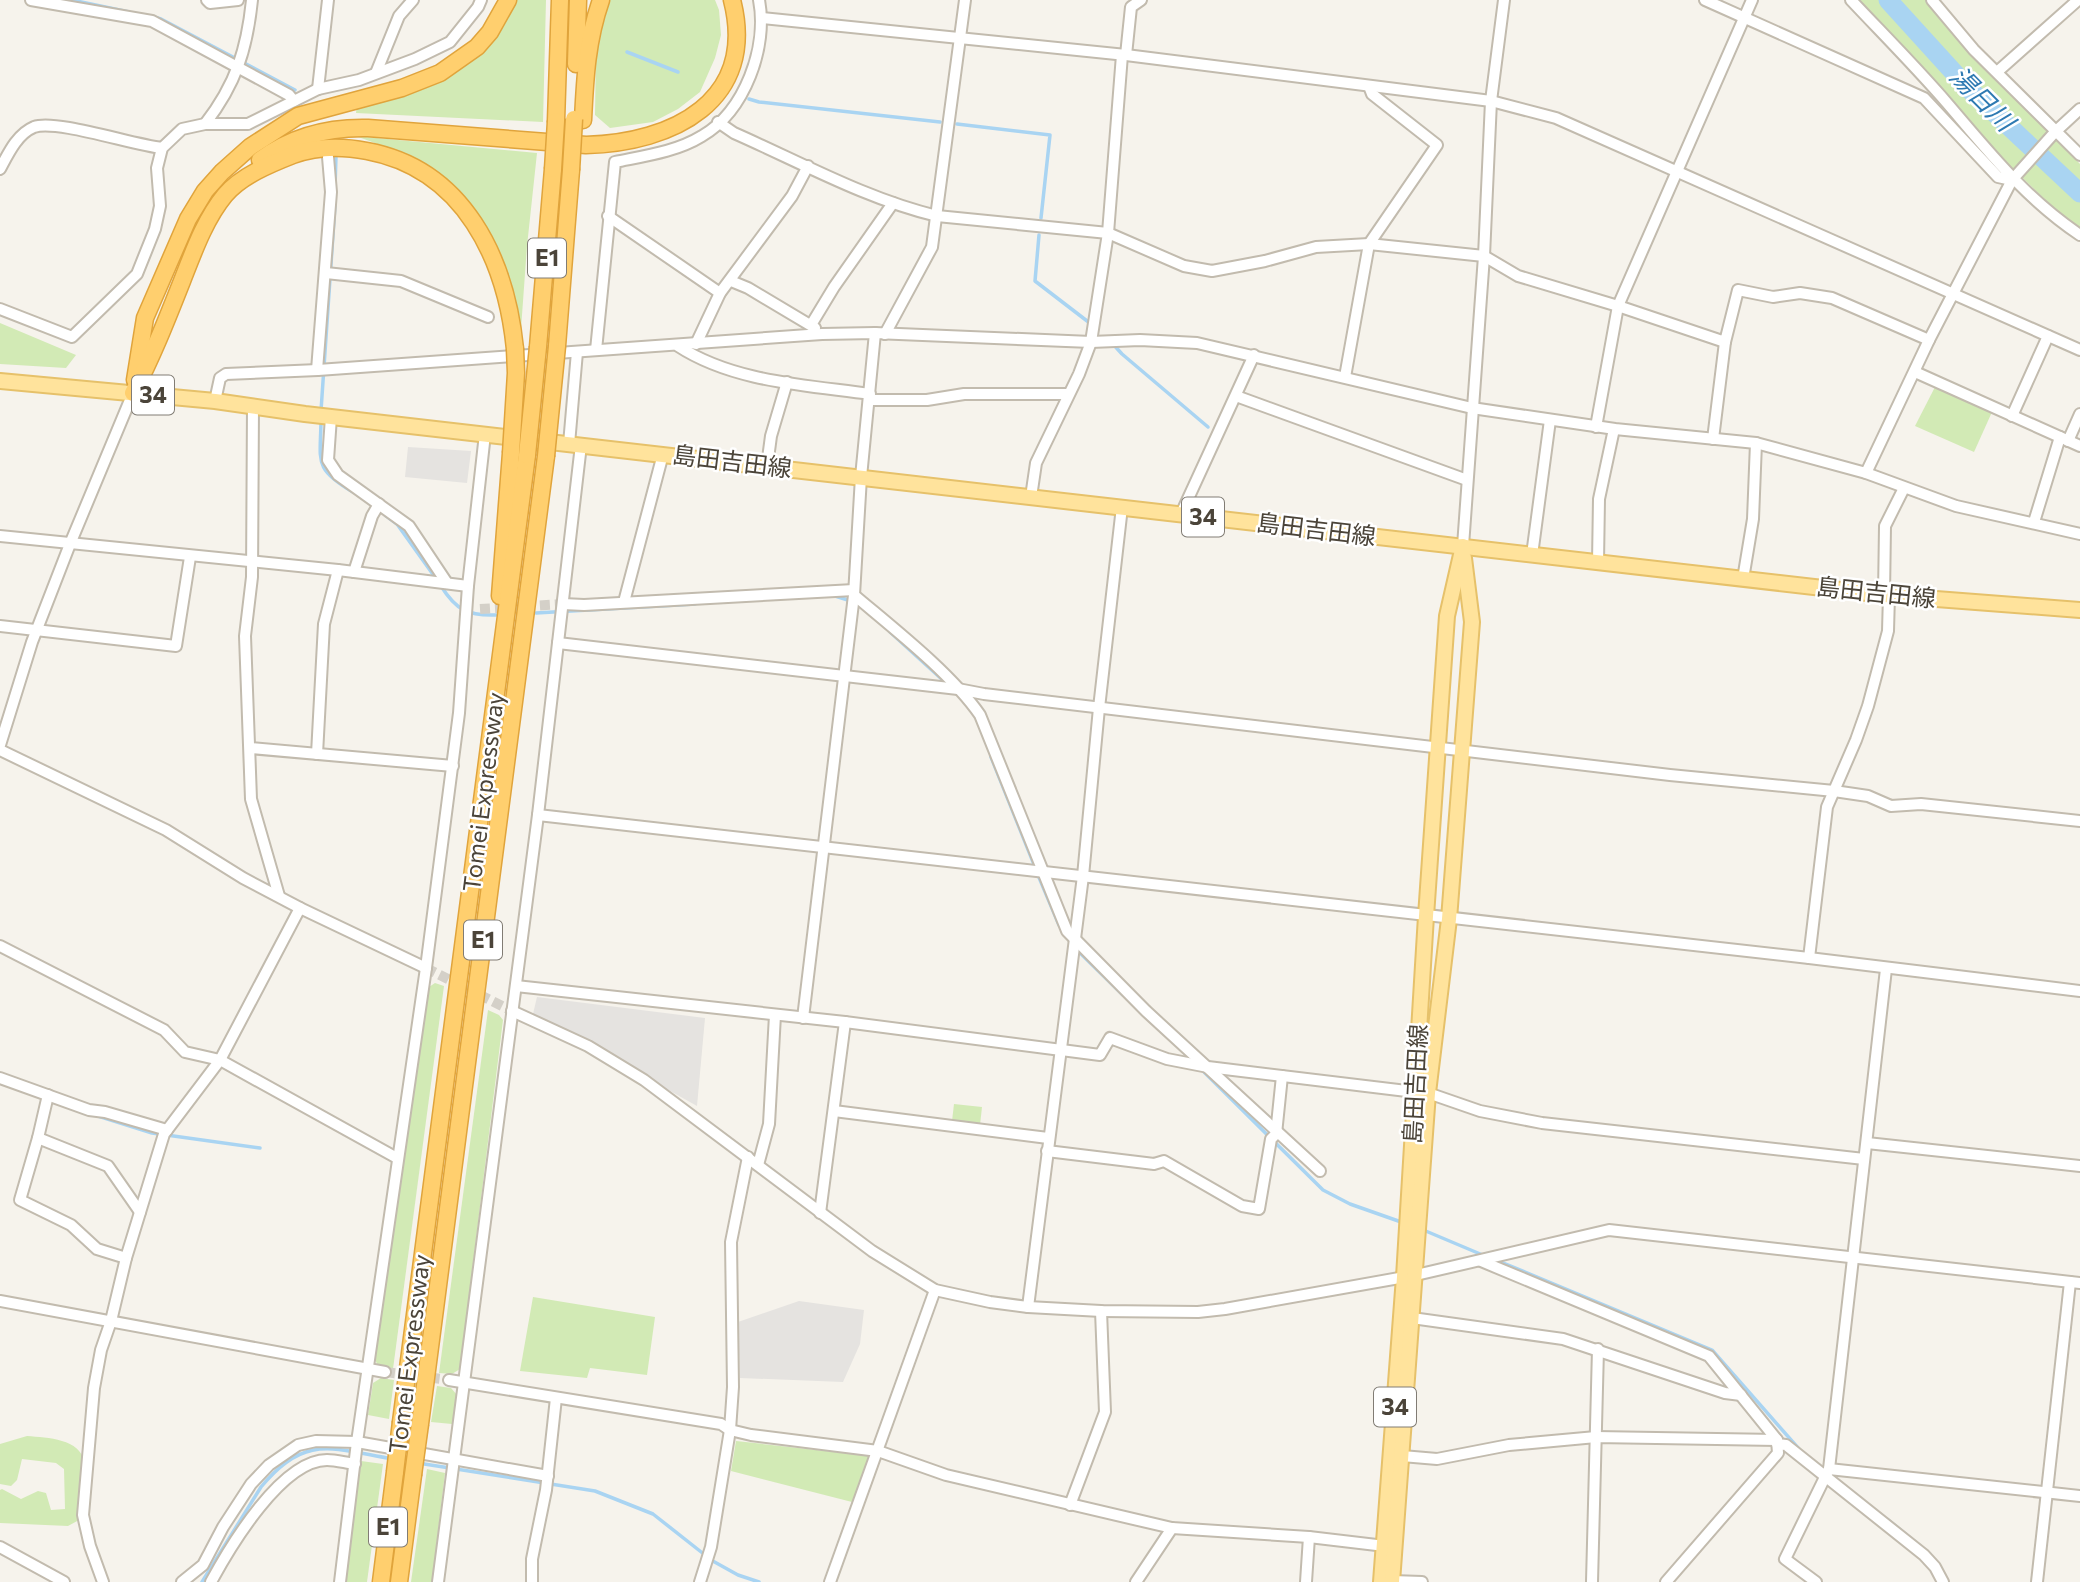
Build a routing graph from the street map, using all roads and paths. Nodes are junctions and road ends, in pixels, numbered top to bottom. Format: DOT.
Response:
graph roads {
  1 [pos="31,0"];
  2 [pos="207,0"];
  3 [pos="238,0"];
  4 [pos="252,0"];
  5 [pos="328,0"];
  6 [pos="413,0"];
  7 [pos="481,0"];
  8 [pos="509,0"];
  9 [pos="560,0"];
  10 [pos="578,0"];
  11 [pos="601,0"];
  12 [pos="724,0"];
  13 [pos="732,0"];
  14 [pos="759,0"];
  15 [pos="965,0"];
  16 [pos="1504,0"];
  17 [pos="1704,0"];
  18 [pos="1752,0"];
  19 [pos="1851,0"];
  20 [pos="1932,0"];
  21 [pos="2078,0"];
  22 [pos="1137,1"];
  23 [pos="762,18"];
  24 [pos="1745,18"];
  25 [pos="959,40"];
  26 [pos="1124,55"];
  27 [pos="239,67"];
  28 [pos="1997,72"];
  29 [pos="376,73"];
  30 [pos="1369,86"];
  31 [pos="318,89"];
  32 [pos="294,100"];
  33 [pos="1491,101"];
  34 [pos="2080,109"];
  35 [pos="578,119"];
  36 [pos="719,122"];
  37 [pos="205,124"];
  38 [pos="2054,134"];
  39 [pos="265,138"];
  40 [pos="163,148"];
  41 [pos="2080,155"];
  42 [pos="328,158"];
  43 [pos="808,166"];
  44 [pos="0,169"];
  45 [pos="1676,173"];
  46 [pos="2014,178"];
  47 [pos="226,194"];
  48 [pos="893,203"];
  49 [pos="608,216"];
  50 [pos="937,216"];
  51 [pos="1108,233"];
  52 [pos="2080,235"];
  53 [pos="1369,244"];
  54 [pos="1484,256"];
  55 [pos="331,274"];
  56 [pos="730,281"];
  57 [pos="720,293"];
  58 [pos="1952,295"];
  59 [pos="1618,306"];
  60 [pos="0,309"];
  61 [pos="488,317"];
  62 [pos="811,325"];
  63 [pos="880,333"];
  64 [pos="822,334"];
  65 [pos="2048,336"];
  66 [pos="1095,339"];
  67 [pos="1929,340"];
  68 [pos="1725,342"];
  69 [pos="696,344"];
  70 [pos="677,345"];
  71 [pos="596,350"];
  72 [pos="2080,350"];
  73 [pos="577,352"];
  74 [pos="1254,355"];
  75 [pos="318,370"];
  76 [pos="1915,372"];
  77 [pos="1345,377"];
  78 [pos="0,381"];
  79 [pos="787,382"];
  80 [pos="133,393"];
  81 [pos="1068,394"];
  82 [pos="1236,396"];
  83 [pos="870,397"];
  84 [pos="215,401"];
  85 [pos="253,406"];
  86 [pos="1472,408"];
  87 [pos="2080,414"];
  88 [pos="329,416"];
  89 [pos="2012,416"];
  90 [pos="1550,420"];
  91 [pos="1596,427"];
  92 [pos="1614,429"];
  93 [pos="485,434"];
  94 [pos="1713,439"];
  95 [pos="2064,439"];
  96 [pos="1756,443"];
  97 [pos="575,445"];
  98 [pos="2080,446"];
  99 [pos="519,454"];
  100 [pos="663,454"];
  101 [pos="767,466"];
  102 [pos="1866,474"];
  103 [pos="861,477"];
  104 [pos="1467,480"];
  105 [pos="1903,488"];
  106 [pos="1031,497"];
  107 [pos="1122,507"];
  108 [pos="377,508"];
  109 [pos="1181,514"];
  110 [pos="2034,522"];
  111 [pos="2080,534"];
  112 [pos="0,536"];
  113 [pos="70,544"];
  114 [pos="1463,546"];
  115 [pos="1532,555"];
  116 [pos="190,557"];
  117 [pos="1598,562"];
  118 [pos="251,563"];
  119 [pos="338,570"];
  120 [pos="354,572"];
  121 [pos="1743,579"];
  122 [pos="446,583"];
  123 [pos="468,586"];
  124 [pos="854,594"];
  125 [pos="1886,595"];
  126 [pos="624,602"];
  127 [pos="562,605"];
  128 [pos="467,606"];
  129 [pos="480,609"];
  130 [pos="2080,610"];
  131 [pos="0,626"];
  132 [pos="37,630"];
  133 [pos="558,643"];
  134 [pos="844,676"];
  135 [pos="957,688"];
  136 [pos="1099,708"];
  137 [pos="0,747"];
  138 [pos="1438,747"];
  139 [pos="250,748"];
  140 [pos="1462,750"];
  141 [pos="317,754"];
  142 [pos="453,766"];
  143 [pos="1834,791"];
  144 [pos="538,814"];
  145 [pos="2080,821"];
  146 [pos="825,849"];
  147 [pos="1041,872"];
  148 [pos="1083,876"];
  149 [pos="279,896"];
  150 [pos="300,908"];
  151 [pos="1426,916"];
  152 [pos="1449,919"];
  153 [pos="1074,940"];
  154 [pos="0,946"];
  155 [pos="1809,958"];
  156 [pos="426,968"];
  157 [pos="1886,969"];
  158 [pos="516,986"];
  159 [pos="2080,991"];
  160 [pos="512,1011"];
  161 [pos="775,1015"];
  162 [pos="803,1018"];
  163 [pos="845,1022"];
  164 [pos="1059,1049"];
  165 [pos="220,1060"];
  166 [pos="1207,1067"];
  167 [pos="1282,1076"];
  168 [pos="0,1078"];
  169 [pos="1421,1093"];
  170 [pos="47,1099"];
  171 [pos="834,1111"];
  172 [pos="164,1135"];
  173 [pos="1274,1135"];
  174 [pos="38,1138"];
  175 [pos="1048,1138"];
  176 [pos="1867,1143"];
  177 [pos="1047,1151"];
  178 [pos="397,1158"];
  179 [pos="1864,1159"];
  180 [pos="753,1161"];
  181 [pos="2080,1166"];
  182 [pos="1320,1171"];
  183 [pos="140,1212"];
  184 [pos="820,1213"];
  185 [pos="126,1258"];
  186 [pos="1854,1258"];
  187 [pos="1482,1261"];
  188 [pos="1410,1276"];
  189 [pos="2075,1283"];
  190 [pos="935,1290"];
  191 [pos="0,1301"];
  192 [pos="1028,1307"];
  193 [pos="1101,1311"];
  194 [pos="1412,1318"];
  195 [pos="111,1321"];
  196 [pos="1598,1349"];
  197 [pos="369,1370"];
  198 [pos="384,1372"];
  199 [pos="449,1380"];
  200 [pos="465,1382"];
  201 [pos="1741,1395"];
  202 [pos="556,1398"];
  203 [pos="730,1430"];
  204 [pos="1596,1437"];
  205 [pos="1777,1442"];
  206 [pos="357,1444"];
  207 [pos="878,1451"];
  208 [pos="1402,1456"];
  209 [pos="453,1460"];
  210 [pos="355,1462"];
  211 [pos="1827,1473"];
  212 [pos="548,1476"];
  213 [pos="2047,1493"];
  214 [pos="2080,1496"];
  215 [pos="1070,1505"];
  216 [pos="1172,1528"];
  217 [pos="1309,1537"];
  218 [pos="1385,1546"];
  219 [pos="0,1547"];
  220 [pos="64,1582"];
  221 [pos="103,1582"];
  222 [pos="182,1582"];
  223 [pos="211,1582"];
  224 [pos="340,1582"];
  225 [pos="381,1582"];
  226 [pos="399,1582"];
  227 [pos="439,1582"];
  228 [pos="532,1582"];
  229 [pos="700,1582"];
  230 [pos="830,1582"];
  231 [pos="1136,1582"];
  232 [pos="1306,1582"];
  233 [pos="1389,1582"];
  234 [pos="1423,1582"];
  235 [pos="1592,1582"];
  236 [pos="1666,1582"];
  237 [pos="1816,1582"];
  238 [pos="1943,1582"];
  239 [pos="2038,1582"];
  1 -- 27 [label="street"];
  2 -- 3 [label="street"];
  4 -- 27 [label="street"];
  5 -- 31 [label="street"];
  6 -- 29 [label="street"];
  7 -- 29 [label="street"];
  8 -- 39 [label="highway"];
  9 -- 99 [label="highway, Tomei Expressway / E1, bridge"];
  10 -- 35 [label="highway, Tomei Expressway / E1"];
  11 -- 35 [label="highway"];
  12 -- 39 [label="highway"];
  13 -- 47 [label="highway"];
  14 -- 23 [label="street"];
  15 -- 25 [label="street"];
  16 -- 33 [label="street"];
  17 -- 24 [label="street"];
  18 -- 24 [label="street"];
  19 -- 46 [label="street"];
  20 -- 28 [label="street"];
  21 -- 28 [label="street"];
  22 -- 26 [label="street"];
  23 -- 25 [label="street"];
  23 -- 36 [label="street"];
  24 -- 45 [label="street"];
  24 -- 46 [label="street"];
  25 -- 26 [label="street"];
  25 -- 50 [label="street"];
  26 -- 30 [label="street"];
  26 -- 51 [label="street"];
  27 -- 32 [label="street"];
  27 -- 37 [label="street"];
  28 -- 38 [label="street"];
  29 -- 31 [label="street"];
  30 -- 33 [label="street"];
  30 -- 53 [label="street"];
  31 -- 32 [label="street"];
  32 -- 37 [label="street"];
  33 -- 45 [label="street"];
  33 -- 54 [label="street"];
  34 -- 38 [label="street"];
  35 -- 226 [label="highway, Tomei Expressway / E1, bridge"];
  36 -- 43 [label="street"];
  36 -- 49 [label="street"];
  37 -- 40 [label="street"];
  38 -- 41 [label="street"];
  38 -- 46 [label="street"];
  39 -- 80 [label="highway"];
  40 -- 44 [label="street"];
  40 -- 60 [label="street"];
  42 -- 55 [label="street"];
  43 -- 48 [label="street"];
  43 -- 56 [label="street"];
  45 -- 58 [label="street"];
  45 -- 59 [label="street"];
  46 -- 52 [label="street"];
  46 -- 58 [label="street"];
  47 -- 80 [label="highway"];
  47 -- 99 [label="highway, bridge"];
  48 -- 50 [label="street"];
  48 -- 62 [label="street"];
  49 -- 57 [label="street"];
  49 -- 71 [label="street"];
  50 -- 51 [label="street"];
  50 -- 63 [label="street"];
  51 -- 53 [label="street"];
  51 -- 66 [label="street"];
  53 -- 54 [label="street"];
  53 -- 77 [label="street"];
  54 -- 59 [label="street"];
  54 -- 86 [label="street"];
  55 -- 61 [label="street"];
  55 -- 75 [label="street"];
  56 -- 57 [label="street"];
  56 -- 62 [label="street"];
  57 -- 69 [label="street"];
  58 -- 65 [label="street"];
  58 -- 67 [label="street"];
  59 -- 68 [label="street"];
  59 -- 91 [label="street"];
  62 -- 64 [label="street"];
  63 -- 64 [label="street"];
  63 -- 66 [label="street"];
  63 -- 83 [label="street"];
  64 -- 69 [label="street"];
  65 -- 72 [label="street"];
  65 -- 89 [label="street"];
  66 -- 74 [label="street"];
  66 -- 81 [label="street"];
  67 -- 68 [label="street"];
  67 -- 76 [label="street"];
  68 -- 94 [label="street"];
  69 -- 70 [label="street"];
  70 -- 71 [label="street"];
  70 -- 79 [label="street"];
  71 -- 73 [label="street"];
  73 -- 75 [label="street"];
  73 -- 97 [label="street"];
  74 -- 77 [label="street"];
  74 -- 82 [label="street"];
  75 -- 84 [label="street"];
  76 -- 89 [label="street"];
  76 -- 102 [label="street"];
  77 -- 86 [label="street"];
  78 -- 80 [label="main road, 島田吉田線 / 34"];
  79 -- 83 [label="street"];
  79 -- 101 [label="street"];
  80 -- 84 [label="main road, 島田吉田線 / 34"];
  80 -- 113 [label="street"];
  81 -- 83 [label="street"];
  81 -- 106 [label="street"];
  82 -- 104 [label="street"];
  82 -- 109 [label="street"];
  83 -- 103 [label="street"];
  84 -- 85 [label="main road, 島田吉田線 / 34"];
  85 -- 88 [label="main road, 島田吉田線 / 34"];
  85 -- 118 [label="street"];
  86 -- 90 [label="street"];
  86 -- 104 [label="street"];
  87 -- 95 [label="street"];
  88 -- 93 [label="main road, 島田吉田線 / 34"];
  88 -- 108 [label="street"];
  89 -- 95 [label="street"];
  90 -- 91 [label="street"];
  90 -- 115 [label="street"];
  91 -- 92 [label="street"];
  92 -- 94 [label="street"];
  92 -- 117 [label="street"];
  93 -- 97 [label="main road, 島田吉田線 / 34"];
  93 -- 123 [label="street"];
  94 -- 96 [label="street"];
  95 -- 98 [label="street"];
  95 -- 110 [label="street"];
  96 -- 102 [label="street"];
  96 -- 121 [label="street"];
  97 -- 100 [label="main road, 島田吉田線 / 34"];
  97 -- 127 [label="street"];
  99 -- 225 [label="highway, Tomei Expressway / E1, bridge"];
  100 -- 101 [label="main road, 島田吉田線 / 34"];
  100 -- 126 [label="street"];
  101 -- 103 [label="main road, 島田吉田線 / 34"];
  102 -- 105 [label="street"];
  103 -- 106 [label="main road, 島田吉田線 / 34"];
  103 -- 124 [label="street"];
  104 -- 114 [label="street"];
  105 -- 110 [label="street"];
  105 -- 125 [label="street"];
  106 -- 107 [label="main road, 島田吉田線 / 34"];
  107 -- 109 [label="main road, 島田吉田線 / 34"];
  107 -- 136 [label="street"];
  108 -- 120 [label="street"];
  108 -- 122 [label="street"];
  109 -- 114 [label="main road, 島田吉田線 / 34"];
  110 -- 111 [label="street"];
  112 -- 113 [label="street"];
  113 -- 116 [label="street"];
  113 -- 132 [label="street"];
  114 -- 115 [label="main road, 島田吉田線 / 34"];
  114 -- 138 [label="main road, 島田吉田線 / 34"];
  114 -- 140 [label="main road, 島田吉田線 / 34"];
  115 -- 117 [label="main road, 島田吉田線 / 34"];
  116 -- 118 [label="street"];
  116 -- 132 [label="street"];
  117 -- 121 [label="main road, 島田吉田線 / 34"];
  118 -- 119 [label="street"];
  118 -- 139 [label="street"];
  119 -- 120 [label="street"];
  119 -- 141 [label="street"];
  120 -- 122 [label="street"];
  121 -- 125 [label="main road, 島田吉田線 / 34"];
  122 -- 123 [label="street"];
  123 -- 128 [label="street"];
  124 -- 126 [label="street"];
  124 -- 134 [label="street"];
  124 -- 135 [label="street"];
  125 -- 130 [label="main road, 島田吉田線 / 34"];
  125 -- 143 [label="street"];
  126 -- 127 [label="street"];
  127 -- 133 [label="street"];
  128 -- 129 [label="street"];
  128 -- 142 [label="street"];
  131 -- 132 [label="street"];
  132 -- 137 [label="street"];
  133 -- 134 [label="street"];
  133 -- 144 [label="street"];
  134 -- 135 [label="street"];
  134 -- 146 [label="street"];
  135 -- 136 [label="street"];
  135 -- 147 [label="street"];
  136 -- 138 [label="street"];
  136 -- 148 [label="street"];
  137 -- 149 [label="street"];
  138 -- 140 [label="street"];
  138 -- 151 [label="main road, 島田吉田線 / 34"];
  139 -- 141 [label="street"];
  139 -- 149 [label="street"];
  140 -- 143 [label="street"];
  140 -- 152 [label="main road, 島田吉田線 / 34"];
  141 -- 142 [label="street"];
  142 -- 156 [label="street"];
  143 -- 145 [label="street"];
  143 -- 155 [label="street"];
  144 -- 146 [label="street"];
  144 -- 158 [label="street"];
  146 -- 147 [label="street"];
  146 -- 162 [label="street"];
  147 -- 148 [label="street"];
  147 -- 153 [label="street"];
  148 -- 151 [label="street"];
  148 -- 153 [label="street"];
  149 -- 150 [label="street"];
  150 -- 156 [label="street"];
  150 -- 165 [label="street"];
  151 -- 152 [label="street"];
  151 -- 169 [label="main road, 島田吉田線 / 34"];
  152 -- 155 [label="street"];
  152 -- 169 [label="main road, 島田吉田線 / 34"];
  153 -- 164 [label="street"];
  153 -- 166 [label="street"];
  154 -- 165 [label="street"];
  155 -- 157 [label="street"];
  156 -- 178 [label="street"];
  157 -- 159 [label="street"];
  157 -- 176 [label="street"];
  158 -- 160 [label="street"];
  158 -- 161 [label="street"];
  160 -- 180 [label="street"];
  160 -- 200 [label="street"];
  161 -- 162 [label="street"];
  161 -- 180 [label="street"];
  162 -- 163 [label="street"];
  163 -- 164 [label="street"];
  163 -- 171 [label="street"];
  164 -- 166 [label="street"];
  164 -- 175 [label="street"];
  165 -- 172 [label="street"];
  165 -- 178 [label="street"];
  166 -- 167 [label="street"];
  166 -- 173 [label="street"];
  167 -- 169 [label="street"];
  167 -- 173 [label="street"];
  168 -- 170 [label="street"];
  169 -- 179 [label="street"];
  169 -- 188 [label="main road, 島田吉田線 / 34"];
  170 -- 172 [label="street"];
  170 -- 174 [label="street"];
  171 -- 175 [label="street"];
  171 -- 184 [label="street"];
  172 -- 183 [label="street"];
  173 -- 177 [label="street"];
  173 -- 182 [label="street"];
  174 -- 183 [label="street"];
  174 -- 185 [label="street"];
  175 -- 177 [label="street"];
  176 -- 179 [label="street"];
  176 -- 181 [label="street"];
  177 -- 192 [label="street"];
  178 -- 197 [label="street"];
  179 -- 186 [label="street"];
  180 -- 184 [label="street"];
  180 -- 203 [label="street"];
  183 -- 185 [label="street"];
  184 -- 190 [label="street"];
  185 -- 195 [label="street"];
  186 -- 187 [label="street"];
  186 -- 189 [label="street"];
  186 -- 211 [label="street"];
  187 -- 188 [label="street"];
  187 -- 201 [label="street"];
  188 -- 193 [label="street"];
  188 -- 194 [label="main road, 島田吉田線 / 34"];
  188 -- 218 [label="main road, 島田吉田線 / 34"];
  189 -- 213 [label="street"];
  190 -- 192 [label="street"];
  190 -- 207 [label="street"];
  191 -- 195 [label="street"];
  192 -- 193 [label="street"];
  193 -- 215 [label="street"];
  194 -- 196 [label="street"];
  194 -- 208 [label="main road, 島田吉田線 / 34"];
  195 -- 197 [label="street"];
  195 -- 221 [label="street"];
  196 -- 201 [label="street"];
  196 -- 204 [label="street"];
  197 -- 198 [label="street"];
  197 -- 206 [label="street"];
  199 -- 200 [label="street"];
  200 -- 202 [label="street"];
  200 -- 209 [label="street"];
  201 -- 205 [label="street"];
  202 -- 203 [label="street"];
  202 -- 212 [label="street"];
  203 -- 207 [label="street"];
  203 -- 229 [label="street"];
  204 -- 205 [label="street"];
  204 -- 208 [label="street"];
  204 -- 235 [label="street"];
  205 -- 211 [label="street"];
  205 -- 236 [label="street"];
  206 -- 209 [label="street"];
  206 -- 210 [label="street"];
  206 -- 222 [label="street"];
  207 -- 215 [label="street"];
  207 -- 230 [label="street"];
  208 -- 233 [label="main road, 島田吉田線 / 34"];
  209 -- 212 [label="street"];
  209 -- 227 [label="street"];
  210 -- 223 [label="street"];
  210 -- 224 [label="street"];
  211 -- 213 [label="street"];
  211 -- 237 [label="street"];
  211 -- 238 [label="street"];
  212 -- 228 [label="street"];
  213 -- 214 [label="street"];
  213 -- 239 [label="street"];
  215 -- 216 [label="street"];
  216 -- 217 [label="street"];
  216 -- 231 [label="street"];
  217 -- 218 [label="street"];
  217 -- 232 [label="street"];
  218 -- 233 [label="main road, 島田吉田線 / 34"];
  219 -- 220 [label="street"];
  233 -- 234 [label="street"];
}
